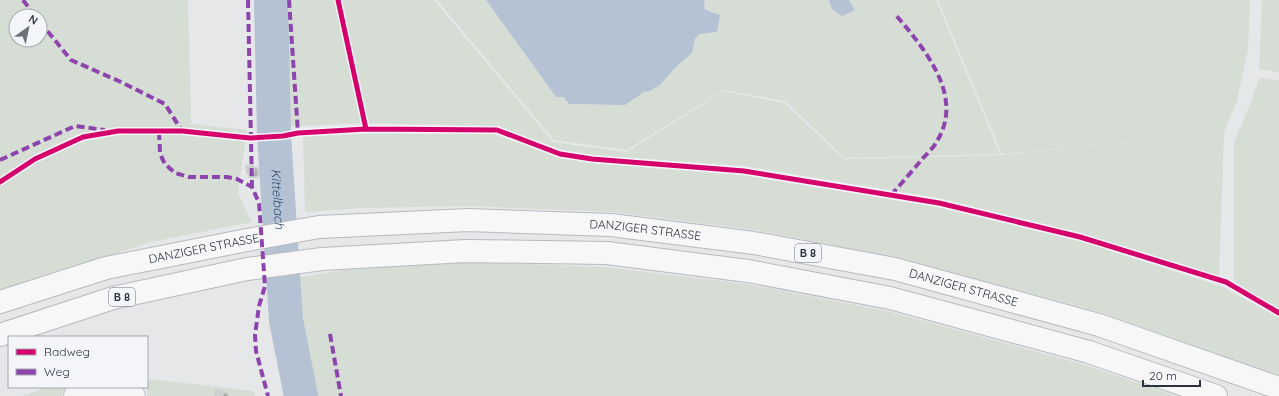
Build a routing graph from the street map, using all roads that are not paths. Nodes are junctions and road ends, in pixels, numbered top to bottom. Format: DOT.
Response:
graph roads {
  1 [pos="0,302"];
  2 [pos="0,335"];
  3 [pos="1279,388"];
  4 [pos="102,394"];
  5 [pos="75,396"];
  6 [pos="134,396"];
  7 [pos="1216,396"];
  1 -- 3 [label="highway, DANZIGER STRASSE / B 8"];
  2 -- 7 [label="highway, B 8"];
  4 -- 5 [label="lane"];
  4 -- 6 [label="lane"];
}
